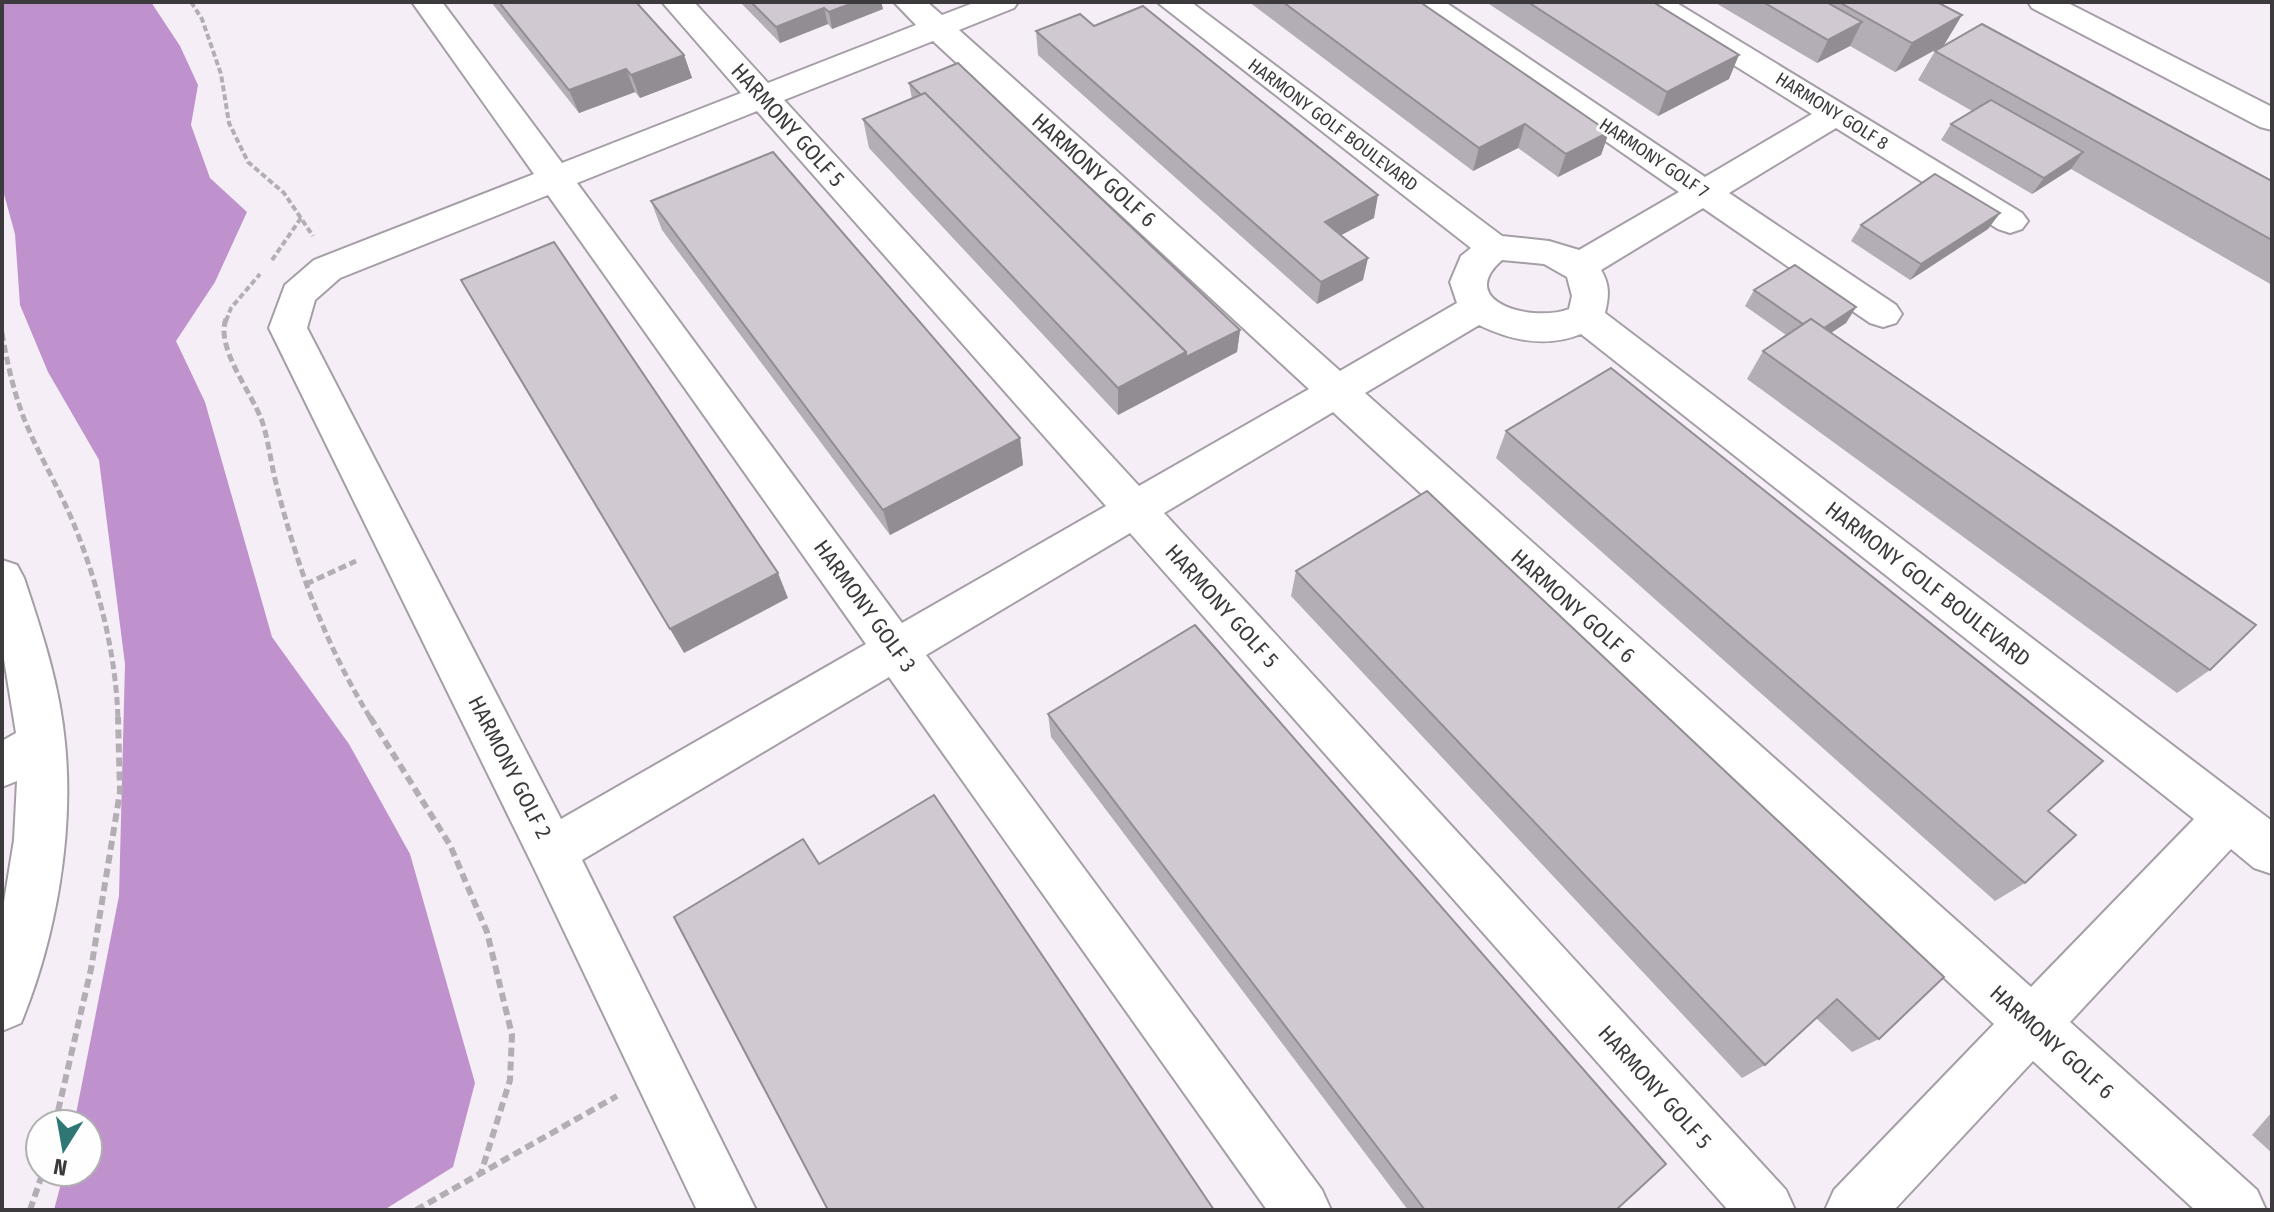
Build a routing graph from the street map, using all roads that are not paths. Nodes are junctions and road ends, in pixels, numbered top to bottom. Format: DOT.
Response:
graph roads {
  1 [pos="427,2"];
  2 [pos="677,2"];
  3 [pos="1003,2"];
  4 [pos="1172,2"];
  5 [pos="1425,2"];
  6 [pos="1654,2"];
  7 [pos="2043,2"];
  8 [pos="923,15"];
  9 [pos="763,97"];
  10 [pos="1836,114"];
  11 [pos="2272,120"];
  12 [pos="555,179"];
  13 [pos="1704,192"];
  14 [pos="2010,221"];
  15 [pos="1494,248"];
  16 [pos="1579,267"];
  17 [pos="1480,307"];
  18 [pos="1883,314"];
  19 [pos="1585,317"];
  20 [pos="1336,391"];
  21 [pos="1134,509"];
  22 [pos="2,578"];
  23 [pos="896,649"];
  24 [pos="22,754"];
  25 [pos="2229,817"];
  26 [pos="552,851"];
  27 [pos="2272,851"];
  28 [pos="20,854"];
  29 [pos="2,1004"];
  30 [pos="2032,1024"];
  31 [pos="727,1210"];
  32 [pos="1302,1210"];
  33 [pos="1766,1210"];
  34 [pos="1854,1210"];
  35 [pos="2237,1210"];
  1 -- 12 [label="street, HARMONY GOLF 3"];
  2 -- 9 [label="street, HARMONY GOLF 5"];
  3 -- 8 [label="street"];
  4 -- 15 [label="street, HARMONY GOLF BOULEVARD"];
  5 -- 13 [label="street, HARMONY GOLF 7"];
  6 -- 10 [label="street, HARMONY GOLF 8"];
  7 -- 11 [label="street"];
  8 -- 9 [label="street"];
  8 -- 20 [label="street, HARMONY GOLF 6"];
  9 -- 12 [label="street"];
  9 -- 21 [label="street, HARMONY GOLF 5"];
  10 -- 13 [label="street"];
  10 -- 14 [label="street, HARMONY GOLF 8"];
  12 -- 23 [label="street, HARMONY GOLF 3"];
  12 -- 26 [label="street, HARMONY GOLF 2"];
  13 -- 16 [label="street"];
  13 -- 18 [label="street, HARMONY GOLF 7"];
  15 -- 16 [label="street"];
  15 -- 17 [label="street"];
  16 -- 19 [label="street"];
  17 -- 19 [label="street"];
  17 -- 20 [label="street"];
  19 -- 25 [label="street, HARMONY GOLF BOULEVARD"];
  20 -- 21 [label="street"];
  20 -- 30 [label="street, HARMONY GOLF 6"];
  21 -- 23 [label="street"];
  21 -- 33 [label="street, HARMONY GOLF 5"];
  22 -- 24 [label="street"];
  23 -- 26 [label="street"];
  23 -- 32 [label="street, HARMONY GOLF 3"];
  24 -- 28 [label="street"];
  25 -- 27 [label="street, HARMONY GOLF BOULEVARD"];
  25 -- 30 [label="street"];
  26 -- 31 [label="street, HARMONY GOLF 2"];
  28 -- 29 [label="street"];
  30 -- 34 [label="street"];
  30 -- 35 [label="street, HARMONY GOLF 6"];
}
